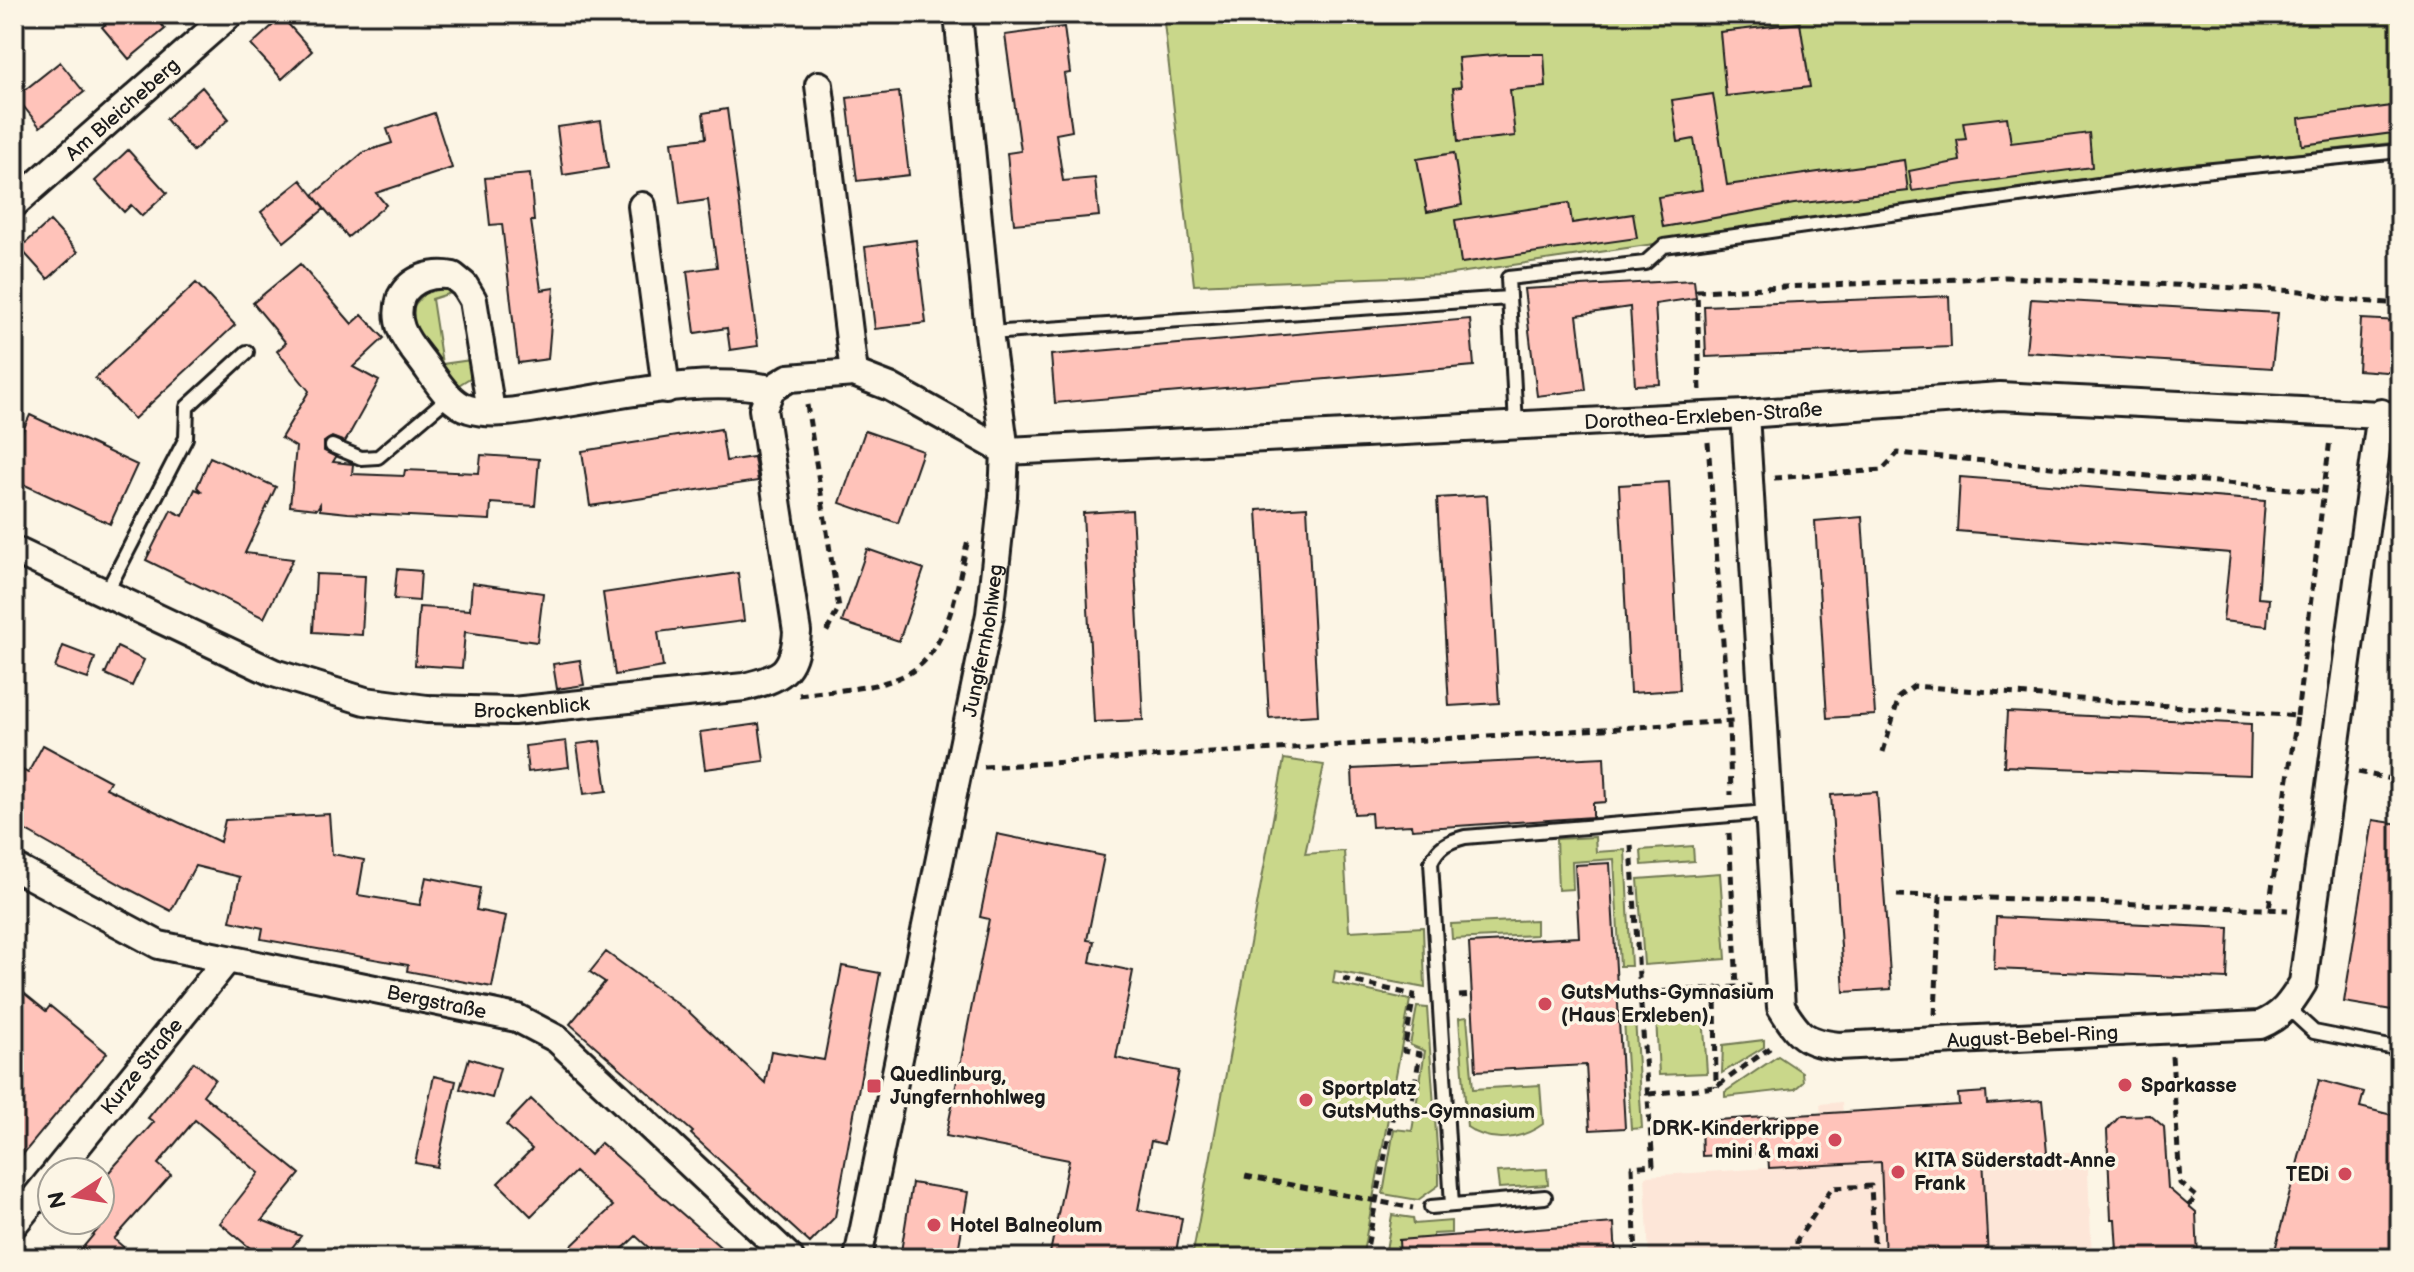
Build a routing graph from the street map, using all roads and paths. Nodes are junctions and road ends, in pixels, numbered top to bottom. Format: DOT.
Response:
graph roads {
  1 [pos="958,14"];
  2 [pos="224,16"];
  3 [pos="819,85"];
  4 [pos="2400,151"];
  5 [pos="14,204"];
  6 [pos="642,206"];
  7 [pos="1509,298"];
  8 [pos="2400,304"];
  9 [pos="989,333"];
  10 [pos="247,352"];
  11 [pos="854,373"];
  12 [pos="803,376"];
  13 [pos="666,389"];
  14 [pos="771,389"];
  15 [pos="450,396"];
  16 [pos="491,411"];
  17 [pos="2333,411"];
  18 [pos="1745,414"];
  19 [pos="2390,414"];
  20 [pos="1701,416"];
  21 [pos="1516,425"];
  22 [pos="332,446"];
  23 [pos="1005,451"];
  24 [pos="1749,480"];
  25 [pos="2324,492"];
  26 [pos="968,536"];
  27 [pos="14,550"];
  28 [pos="106,593"];
  29 [pos="819,647"];
  30 [pos="795,686"];
  31 [pos="2297,716"];
  32 [pos="1762,719"];
  33 [pos="1729,722"];
  34 [pos="1883,752"];
  35 [pos="2333,767"];
  36 [pos="960,768"];
  37 [pos="2400,781"];
  38 [pos="1767,812"];
  39 [pos="1732,815"];
  40 [pos="1630,824"];
  41 [pos="14,867"];
  42 [pos="1897,895"];
  43 [pos="1940,896"];
  44 [pos="2269,909"];
  45 [pos="2313,913"];
  46 [pos="226,961"];
  47 [pos="1343,979"];
  48 [pos="1778,984"];
  49 [pos="1737,987"];
  50 [pos="1715,988"];
  51 [pos="1640,993"];
  52 [pos="1414,995"];
  53 [pos="1439,998"];
  54 [pos="2288,1008"];
  55 [pos="1935,1022"];
  56 [pos="1795,1030"];
  57 [pos="2171,1048"];
  58 [pos="2400,1049"];
  59 [pos="1716,1087"];
  60 [pos="1649,1094"];
  61 [pos="69,1156"];
  62 [pos="1245,1176"];
  63 [pos="36,1197"];
  64 [pos="1545,1197"];
  65 [pos="1377,1202"];
  66 [pos="1452,1205"];
  67 [pos="1431,1207"];
  68 [pos="2187,1207"];
  69 [pos="14,1224"];
  70 [pos="790,1258"];
  71 [pos="858,1258"];
  72 [pos="1365,1258"];
  73 [pos="1636,1258"];
  74 [pos="1797,1258"];
  75 [pos="1875,1258"];
  1 -- 9 [label="street, Jungfernhohlweg"];
  2 -- 5 [label="street, Am Bleicheberg"];
  3 -- 11 [label="street"];
  4 -- 7 [label="lane"];
  6 -- 13 [label="street"];
  7 -- 9 [label="lane"];
  7 -- 21 [label="lane"];
  8 -- 20 [label="path"];
  9 -- 23 [label="street, Jungfernhohlweg"];
  10 -- 28 [label="lane"];
  11 -- 12 [label="street"];
  11 -- 23 [label="street"];
  12 -- 14 [label="street"];
  12 -- 29 [label="path"];
  13 -- 14 [label="street"];
  13 -- 16 [label="street"];
  14 -- 28 [label="street, Brockenblick"];
  15 -- 16 [label="street"];
  15 -- 16 [label="street"];
  15 -- 22 [label="lane"];
  17 -- 18 [label="street, Dorothea-Erxleben-Straße"];
  17 -- 19 [label="street, Dorothea-Erxleben-Straße"];
  17 -- 25 [label="path"];
  18 -- 20 [label="street, Dorothea-Erxleben-Straße"];
  18 -- 24 [label="street"];
  19 -- 35 [label="street"];
  20 -- 21 [label="street, Dorothea-Erxleben-Straße"];
  20 -- 33 [label="path"];
  21 -- 23 [label="street, Dorothea-Erxleben-Straße"];
  23 -- 36 [label="street, Jungfernhohlweg"];
  24 -- 25 [label="path"];
  24 -- 32 [label="street"];
  25 -- 31 [label="path"];
  26 -- 30 [label="path"];
  27 -- 28 [label="street, Brockenblick"];
  31 -- 34 [label="path"];
  31 -- 44 [label="path"];
  32 -- 33 [label="path"];
  32 -- 38 [label="street"];
  33 -- 36 [label="path"];
  33 -- 39 [label="path"];
  35 -- 37 [label="path"];
  35 -- 45 [label="street"];
  36 -- 71 [label="street, Jungfernhohlweg"];
  38 -- 39 [label="lane"];
  38 -- 48 [label="street"];
  39 -- 40 [label="lane"];
  39 -- 49 [label="path"];
  40 -- 51 [label="path"];
  40 -- 53 [label="lane"];
  41 -- 46 [label="street, Bergstraße"];
  42 -- 43 [label="path"];
  43 -- 44 [label="path"];
  43 -- 55 [label="path"];
  44 -- 45 [label="path"];
  45 -- 54 [label="street"];
  46 -- 61 [label="street, Kurze Straße"];
  46 -- 70 [label="street, Bergstraße"];
  47 -- 52 [label="path"];
  48 -- 49 [label="path"];
  48 -- 56 [label="street"];
  49 -- 50 [label="path"];
  50 -- 51 [label="path"];
  50 -- 59 [label="path"];
  51 -- 60 [label="path"];
  52 -- 53 [label="path"];
  52 -- 65 [label="path"];
  53 -- 66 [label="lane"];
  54 -- 56 [label="street, August-Bebel-Ring"];
  54 -- 58 [label="lane"];
  56 -- 59 [label="path"];
  57 -- 68 [label="path"];
  59 -- 60 [label="path"];
  60 -- 73 [label="path"];
  62 -- 65 [label="path"];
  63 -- 69 [label="street"];
  64 -- 66 [label="lane"];
  65 -- 67 [label="path"];
  65 -- 72 [label="path"];
  66 -- 67 [label="lane"];
  74 -- 75 [label="path"];
}
